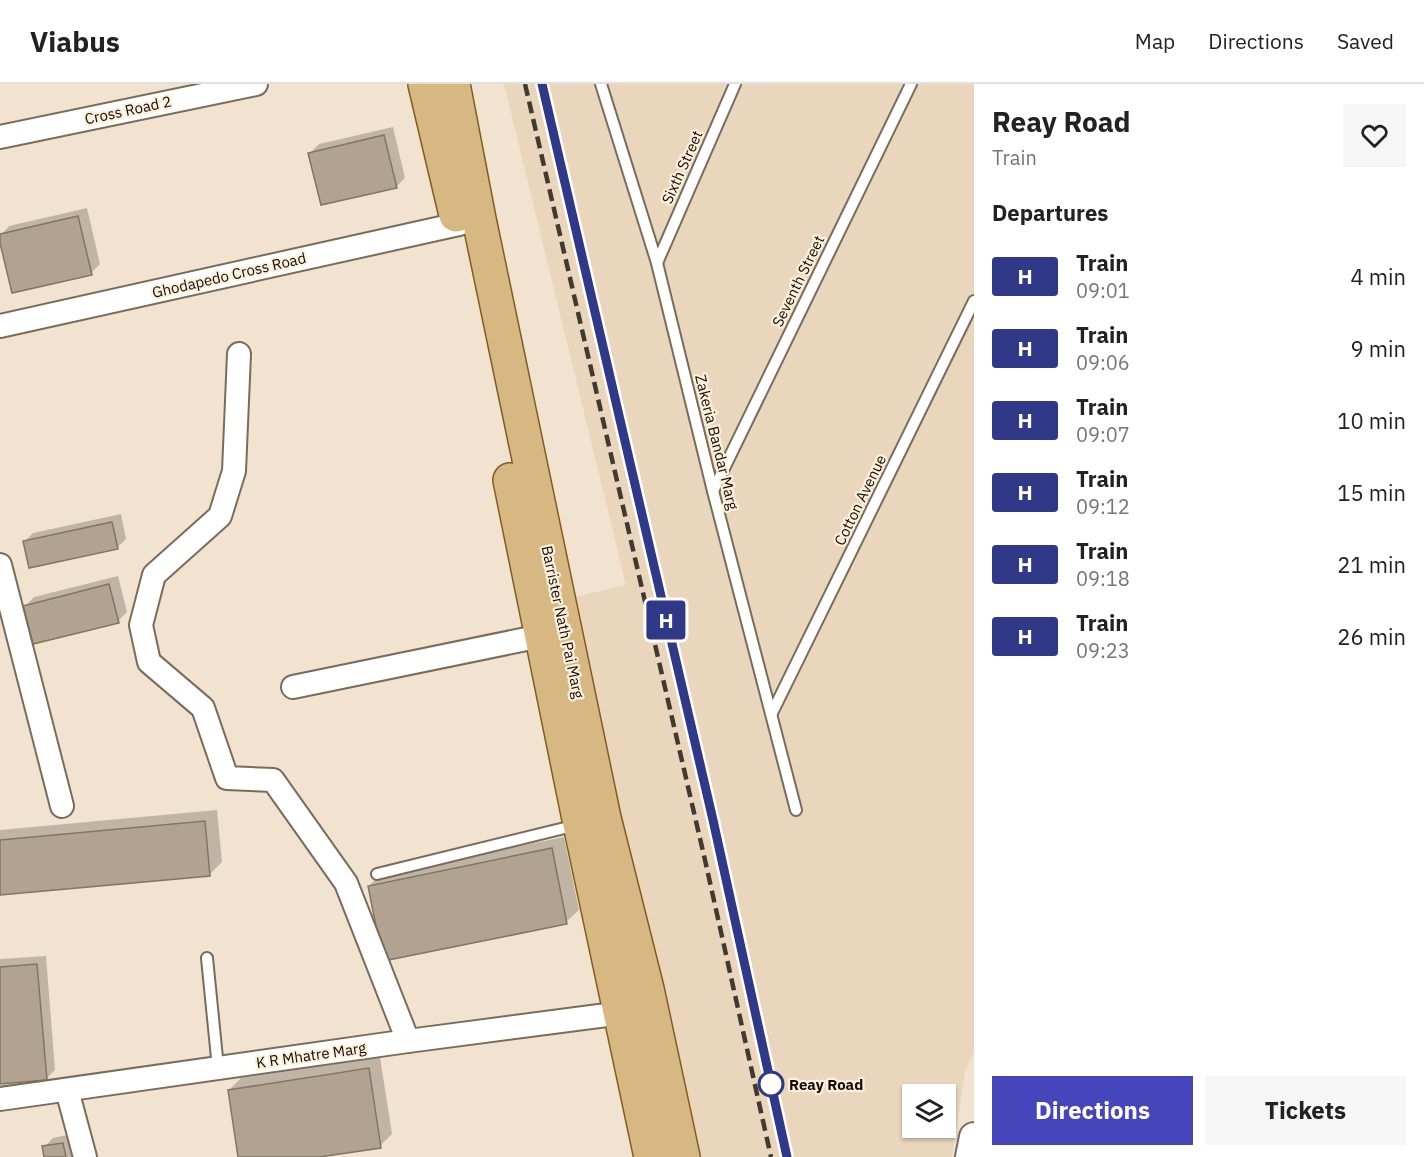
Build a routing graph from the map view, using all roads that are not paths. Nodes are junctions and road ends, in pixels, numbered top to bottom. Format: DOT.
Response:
graph roads {
  1 [pos="256,84"];
  2 [pos="425,84"];
  3 [pos="453,84"];
  4 [pos="602,84"];
  5 [pos="735,84"];
  6 [pos="911,84"];
  7 [pos="0,137"];
  8 [pos="455,160"];
  9 [pos="459,224"];
  10 [pos="657,263"];
  11 [pos="974,301"];
  12 [pos="0,326"];
  13 [pos="239,354"];
  14 [pos="713,491"];
  15 [pos="0,566"];
  16 [pos="541,636"];
  17 [pos="293,687"];
  18 [pos="772,713"];
  19 [pos="62,806"];
  20 [pos="796,810"];
  21 [pos="580,824"];
  22 [pos="376,874"];
  23 [pos="207,958"];
  24 [pos="622,1013"];
  25 [pos="408,1041"];
  26 [pos="218,1068"];
  27 [pos="67,1090"];
  28 [pos="0,1100"];
  29 [pos="974,1137"];
  30 [pos="85,1157"];
  31 [pos="651,1157"];
  32 [pos="683,1157"];
  33 [pos="970,1157"];
  1 -- 7 [label="street, Cross Road 2"];
  2 -- 8 [label="main road, Barrister Nath Pai Marg"];
  3 -- 8 [label="main road, Barrister Nath Pai Marg"];
  4 -- 10 [label="lane, Zakeria Bandar Marg"];
  5 -- 10 [label="lane, Sixth Street"];
  6 -- 14 [label="lane, Seventh Street"];
  8 -- 9 [label="main road, Barrister Nath Pai Marg"];
  8 -- 32 [label="main road, Barrister Nath Pai Marg"];
  9 -- 12 [label="street, Ghodapedo Cross Road"];
  9 -- 16 [label="main road, Barrister Nath Pai Marg"];
  10 -- 14 [label="lane, Zakeria Bandar Marg"];
  11 -- 18 [label="lane, Cotton Avenue"];
  13 -- 25 [label="street"];
  14 -- 18 [label="lane, Zakeria Bandar Marg"];
  15 -- 19 [label="street"];
  16 -- 17 [label="street"];
  16 -- 21 [label="main road, Barrister Nath Pai Marg"];
  18 -- 20 [label="lane, Zakeria Bandar Marg"];
  21 -- 22 [label="lane"];
  21 -- 24 [label="main road, Barrister Nath Pai Marg"];
  23 -- 26 [label="lane"];
  24 -- 25 [label="street, K R Mhatre Marg"];
  24 -- 31 [label="main road, Barrister Nath Pai Marg"];
  25 -- 26 [label="street, K R Mhatre Marg"];
  26 -- 27 [label="street, K R Mhatre Marg"];
  27 -- 28 [label="street, K R Mhatre Marg"];
  27 -- 30 [label="street"];
  29 -- 33 [label="street"];
}
